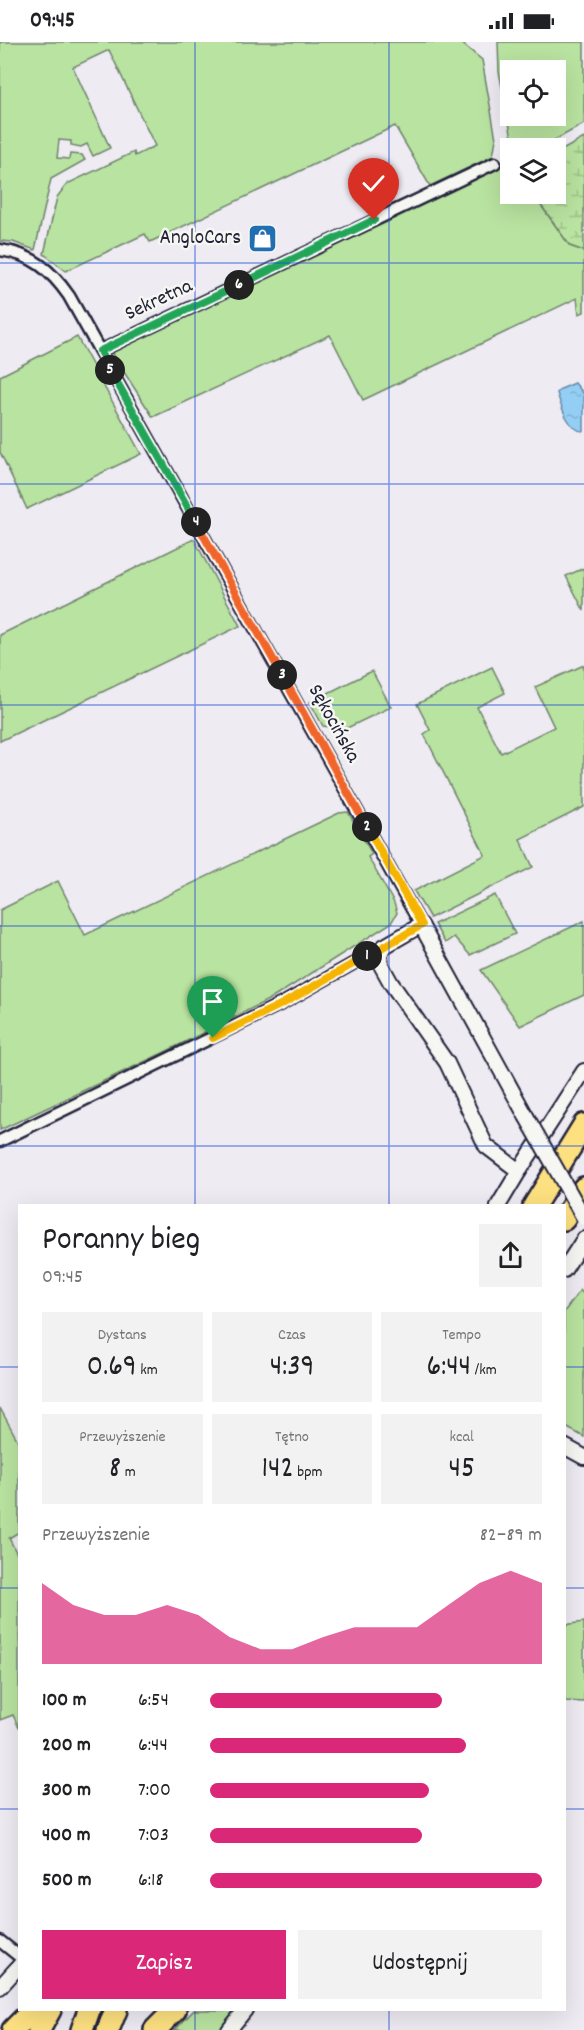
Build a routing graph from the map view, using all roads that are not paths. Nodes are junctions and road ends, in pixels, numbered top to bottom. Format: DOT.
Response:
graph roads {
  1 [pos="495,163"];
  2 [pos="0,250"];
  3 [pos="100,351"];
  4 [pos="422,925"];
  5 [pos="383,947"];
  6 [pos="584,1071"];
  7 [pos="584,1125"];
  8 [pos="0,1141"];
  9 [pos="519,1171"];
  10 [pos="584,1188"];
  11 [pos="499,1204"];
  12 [pos="535,1204"];
  13 [pos="566,1216"];
  14 [pos="584,1218"];
  15 [pos="584,1239"];
  16 [pos="566,1267"];
  17 [pos="566,1447"];
  18 [pos="584,1457"];
  19 [pos="0,1941"];
  20 [pos="18,1955"];
  21 [pos="18,1967"];
  22 [pos="0,1987"];
  23 [pos="32,2011"];
  24 [pos="49,2011"];
  25 [pos="89,2011"];
  26 [pos="116,2011"];
  27 [pos="174,2011"];
  28 [pos="244,2011"];
  29 [pos="13,2030"];
  30 [pos="39,2030"];
  31 [pos="82,2030"];
  32 [pos="108,2030"];
  33 [pos="155,2030"];
  34 [pos="229,2030"];
  1 -- 3 [label="street, Sekretna"];
  2 -- 3 [label="street, Sękocińska"];
  3 -- 4 [label="street, Sękocińska"];
  4 -- 5 [label="street"];
  4 -- 14 [label="street, Sękocińska, bridge"];
  5 -- 8 [label="street"];
  5 -- 9 [label="street"];
  6 -- 9 [label="street"];
  7 -- 12 [label="highway"];
  9 -- 11 [label="street"];
  10 -- 13 [label="highway"];
  15 -- 16 [label="street"];
  17 -- 18 [label="street"];
  19 -- 20 [label="street"];
  21 -- 22 [label="street"];
  23 -- 29 [label="highway"];
  24 -- 30 [label="highway"];
  25 -- 31 [label="highway"];
  26 -- 32 [label="highway"];
  27 -- 33 [label="highway"];
  28 -- 34 [label="street"];
}
